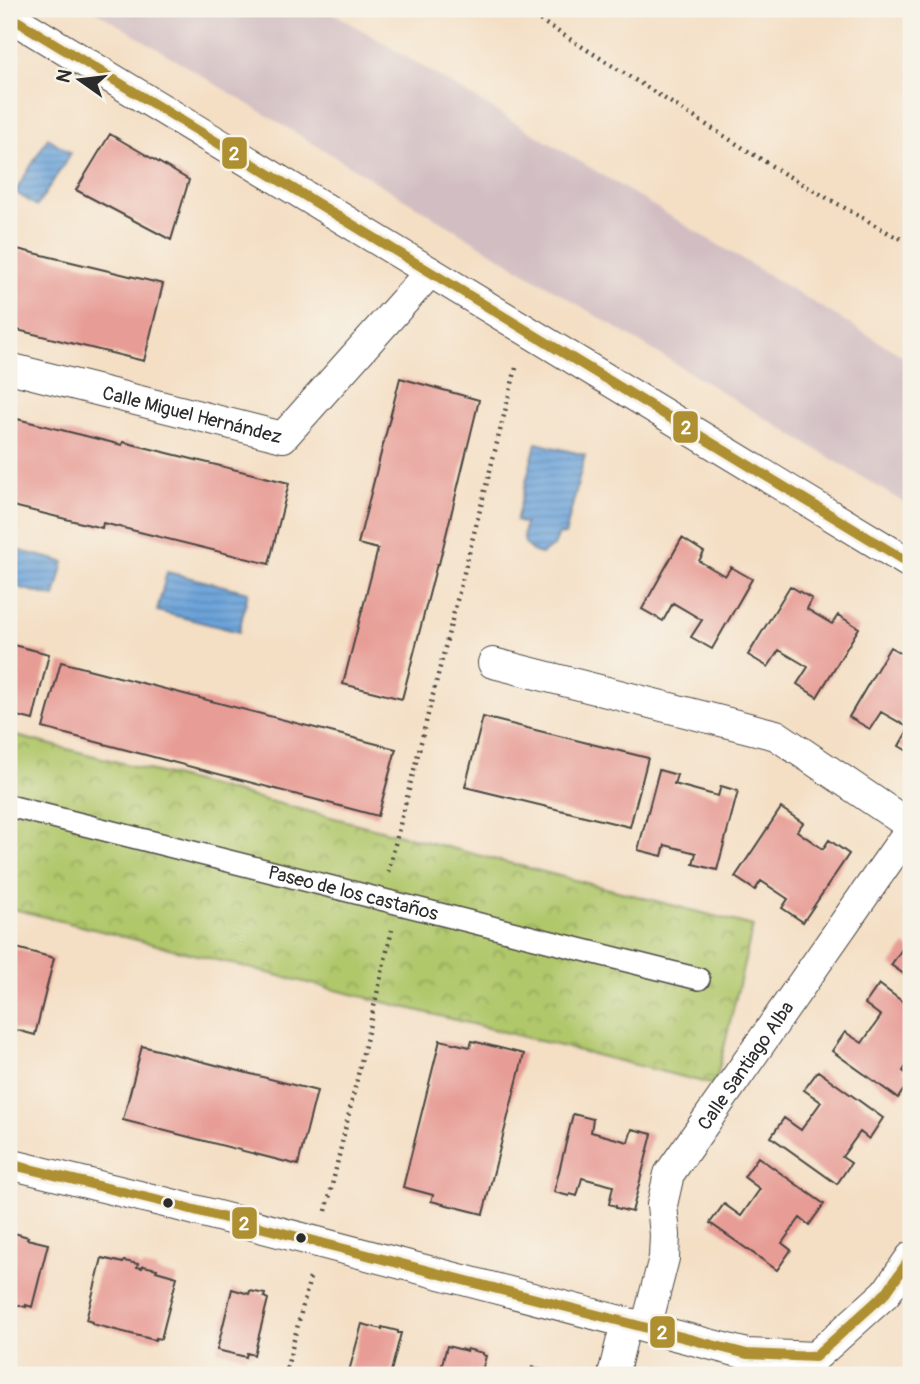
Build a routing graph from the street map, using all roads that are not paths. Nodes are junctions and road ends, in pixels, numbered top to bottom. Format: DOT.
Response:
graph roads {
  1 [pos="9,16"];
  2 [pos="430,272"];
  3 [pos="9,368"];
  4 [pos="911,564"];
  5 [pos="493,663"];
  6 [pos="9,806"];
  7 [pos="911,827"];
  8 [pos="699,979"];
  9 [pos="9,1164"];
  10 [pos="911,1257"];
  11 [pos="636,1326"];
  12 [pos="613,1375"];
  1 -- 2 [label="street"];
  2 -- 3 [label="street, Calle Miguel Hernández"];
  2 -- 4 [label="street"];
  5 -- 7 [label="street, Calle Santiago Alba"];
  6 -- 8 [label="street, Paseo de los castaños"];
  7 -- 11 [label="street, Calle Santiago Alba"];
  9 -- 11 [label="street"];
  10 -- 11 [label="street"];
  11 -- 12 [label="street, Calle Santiago Alba"];
}
